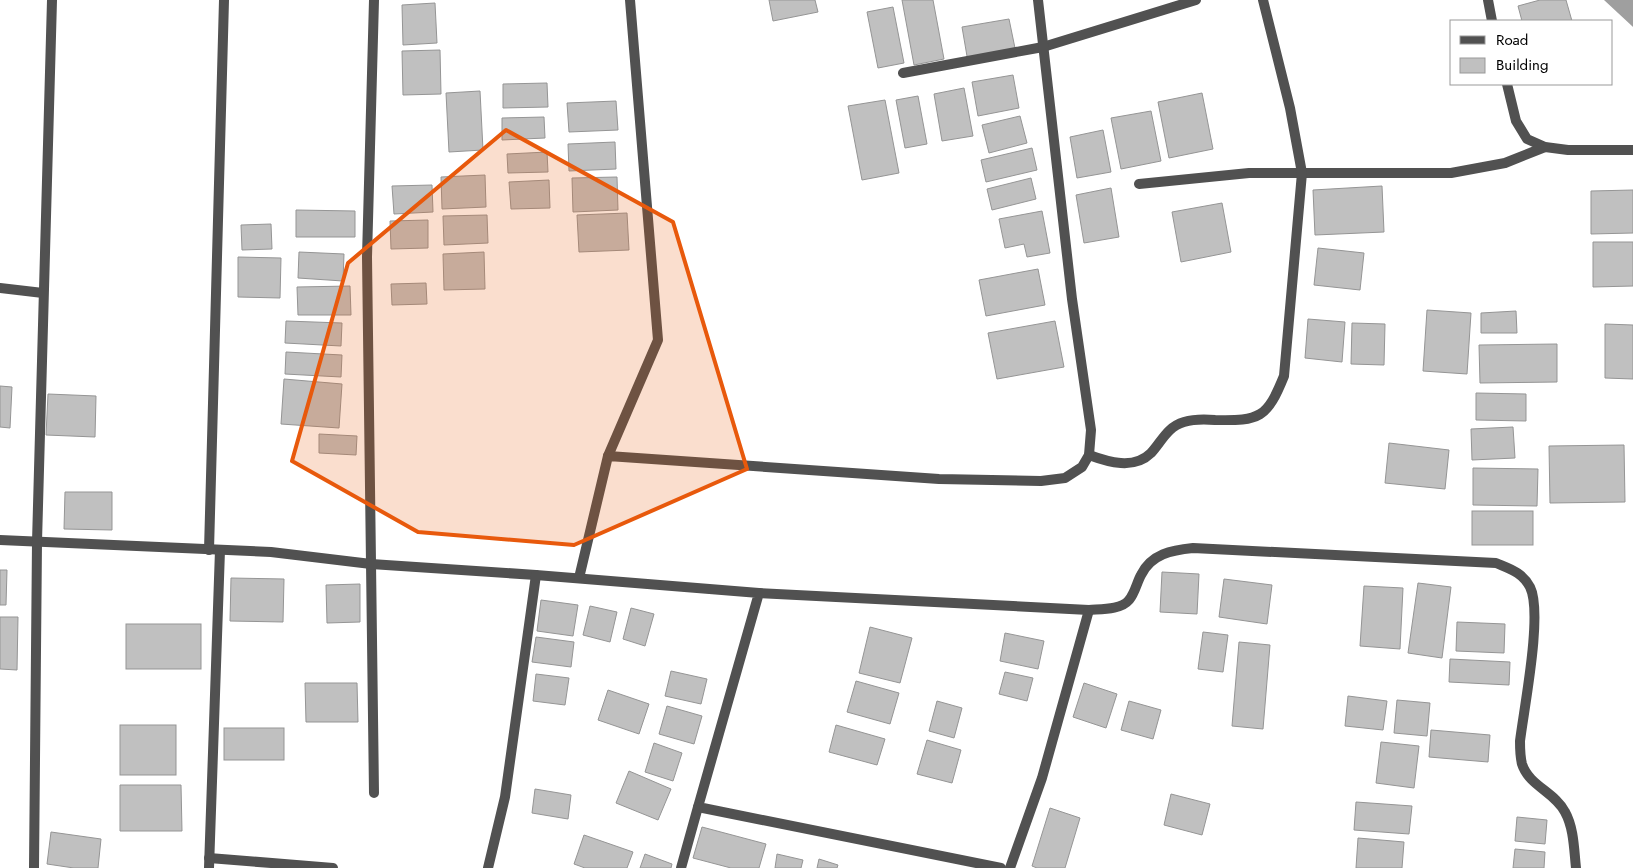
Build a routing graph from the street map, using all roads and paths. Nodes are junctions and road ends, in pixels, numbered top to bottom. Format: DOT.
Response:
graph roads {
  1 [pos="52,0"];
  2 [pos="224,0"];
  3 [pos="374,0"];
  4 [pos="630,0"];
  5 [pos="1038,0"];
  6 [pos="1196,0"];
  7 [pos="1263,0"];
  8 [pos="1488,0"];
  9 [pos="1492,20"];
  10 [pos="1043,47"];
  11 [pos="903,72"];
  12 [pos="1507,85"];
  13 [pos="1545,146"];
  14 [pos="1633,150"];
  15 [pos="1302,173"];
  16 [pos="1139,184"];
  17 [pos="0,288"];
  18 [pos="43,294"];
  19 [pos="1089,455"];
  20 [pos="608,456"];
  21 [pos="0,540"];
  22 [pos="36,542"];
  23 [pos="209,550"];
  24 [pos="220,550"];
  25 [pos="371,564"];
  26 [pos="536,575"];
  27 [pos="579,578"];
  28 [pos="759,593"];
  29 [pos="1089,610"];
  30 [pos="374,793"];
  31 [pos="698,807"];
  32 [pos="209,863"];
  33 [pos="34,868"];
  34 [pos="333,868"];
  35 [pos="488,868"];
  36 [pos="681,868"];
  37 [pos="1001,868"];
  38 [pos="1010,868"];
  39 [pos="1576,868"];
  1 -- 18 [label="street"];
  2 -- 23 [label="street"];
  3 -- 25 [label="street"];
  4 -- 20 [label="street"];
  5 -- 10 [label="street"];
  6 -- 10 [label="street"];
  7 -- 15 [label="street"];
  8 -- 9 [label="street"];
  10 -- 11 [label="street"];
  10 -- 19 [label="street"];
  12 -- 13 [label="street"];
  13 -- 14 [label="street"];
  13 -- 15 [label="street"];
  15 -- 16 [label="street"];
  15 -- 19 [label="street"];
  17 -- 18 [label="street"];
  18 -- 22 [label="street"];
  19 -- 20 [label="street"];
  20 -- 27 [label="street"];
  21 -- 22 [label="street"];
  22 -- 23 [label="street"];
  22 -- 33 [label="street"];
  23 -- 24 [label="street"];
  24 -- 25 [label="street"];
  24 -- 32 [label="street"];
  25 -- 26 [label="street"];
  25 -- 30 [label="street"];
  26 -- 27 [label="street"];
  26 -- 35 [label="street"];
  27 -- 28 [label="street"];
  28 -- 29 [label="street"];
  28 -- 31 [label="street"];
  29 -- 38 [label="street"];
  29 -- 39 [label="street"];
  31 -- 36 [label="street"];
  31 -- 37 [label="street"];
  32 -- 34 [label="street"];
}
